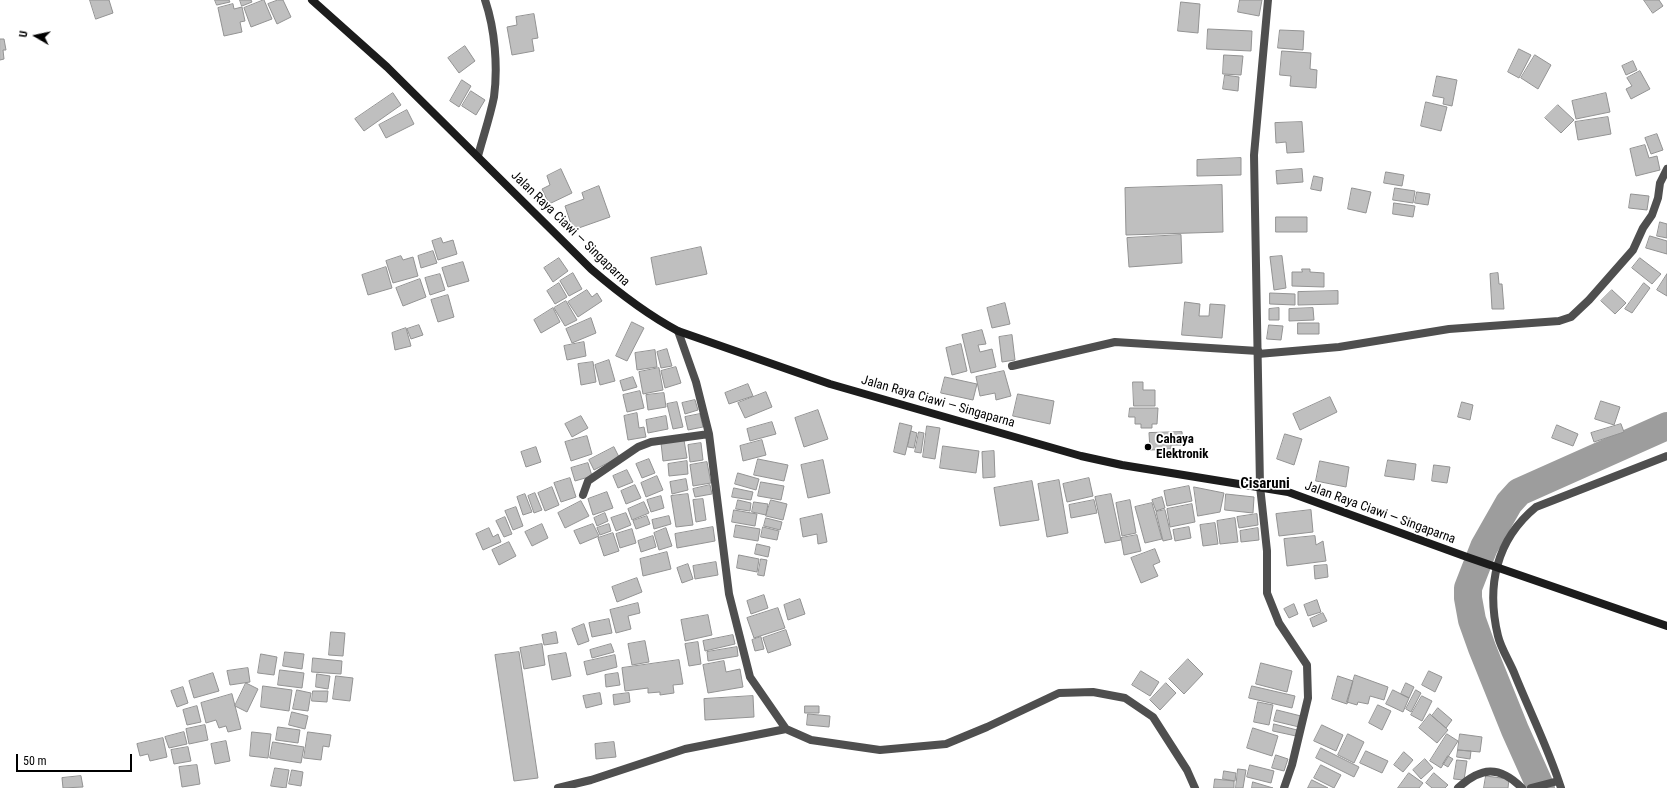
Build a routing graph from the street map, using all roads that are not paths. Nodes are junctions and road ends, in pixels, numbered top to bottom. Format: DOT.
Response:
graph roads {
  1 [pos="312,0"];
  2 [pos="486,0"];
  3 [pos="1268,0"];
  4 [pos="478,156"];
  5 [pos="1667,169"];
  6 [pos="678,331"];
  7 [pos="1258,353"];
  8 [pos="1012,366"];
  9 [pos="709,434"];
  10 [pos="1667,456"];
  11 [pos="1260,486"];
  12 [pos="583,495"];
  13 [pos="1496,567"];
  14 [pos="1667,626"];
  15 [pos="786,729"];
  16 [pos="1559,784"];
  17 [pos="558,788"];
  18 [pos="1195,788"];
  19 [pos="1284,788"];
  20 [pos="1458,788"];
  21 [pos="1522,788"];
  22 [pos="1531,788"];
  1 -- 4 [label="main road, Jalan Raya Ciawi — Singaparna"];
  2 -- 4 [label="street"];
  3 -- 7 [label="street"];
  4 -- 6 [label="main road, Jalan Raya Ciawi — Singaparna"];
  5 -- 7 [label="street"];
  6 -- 9 [label="street"];
  6 -- 11 [label="main road, Jalan Raya Ciawi — Singaparna"];
  7 -- 8 [label="street"];
  7 -- 11 [label="street"];
  9 -- 12 [label="street"];
  9 -- 15 [label="street"];
  10 -- 13 [label="street"];
  11 -- 13 [label="main road, Jalan Raya Ciawi — Singaparna"];
  11 -- 19 [label="street"];
  13 -- 14 [label="main road, Jalan Raya Ciawi — Singaparna"];
  13 -- 16 [label="street"];
  15 -- 17 [label="street"];
  15 -- 18 [label="street"];
  16 -- 22 [label="street"];
  20 -- 21 [label="street"];
}
